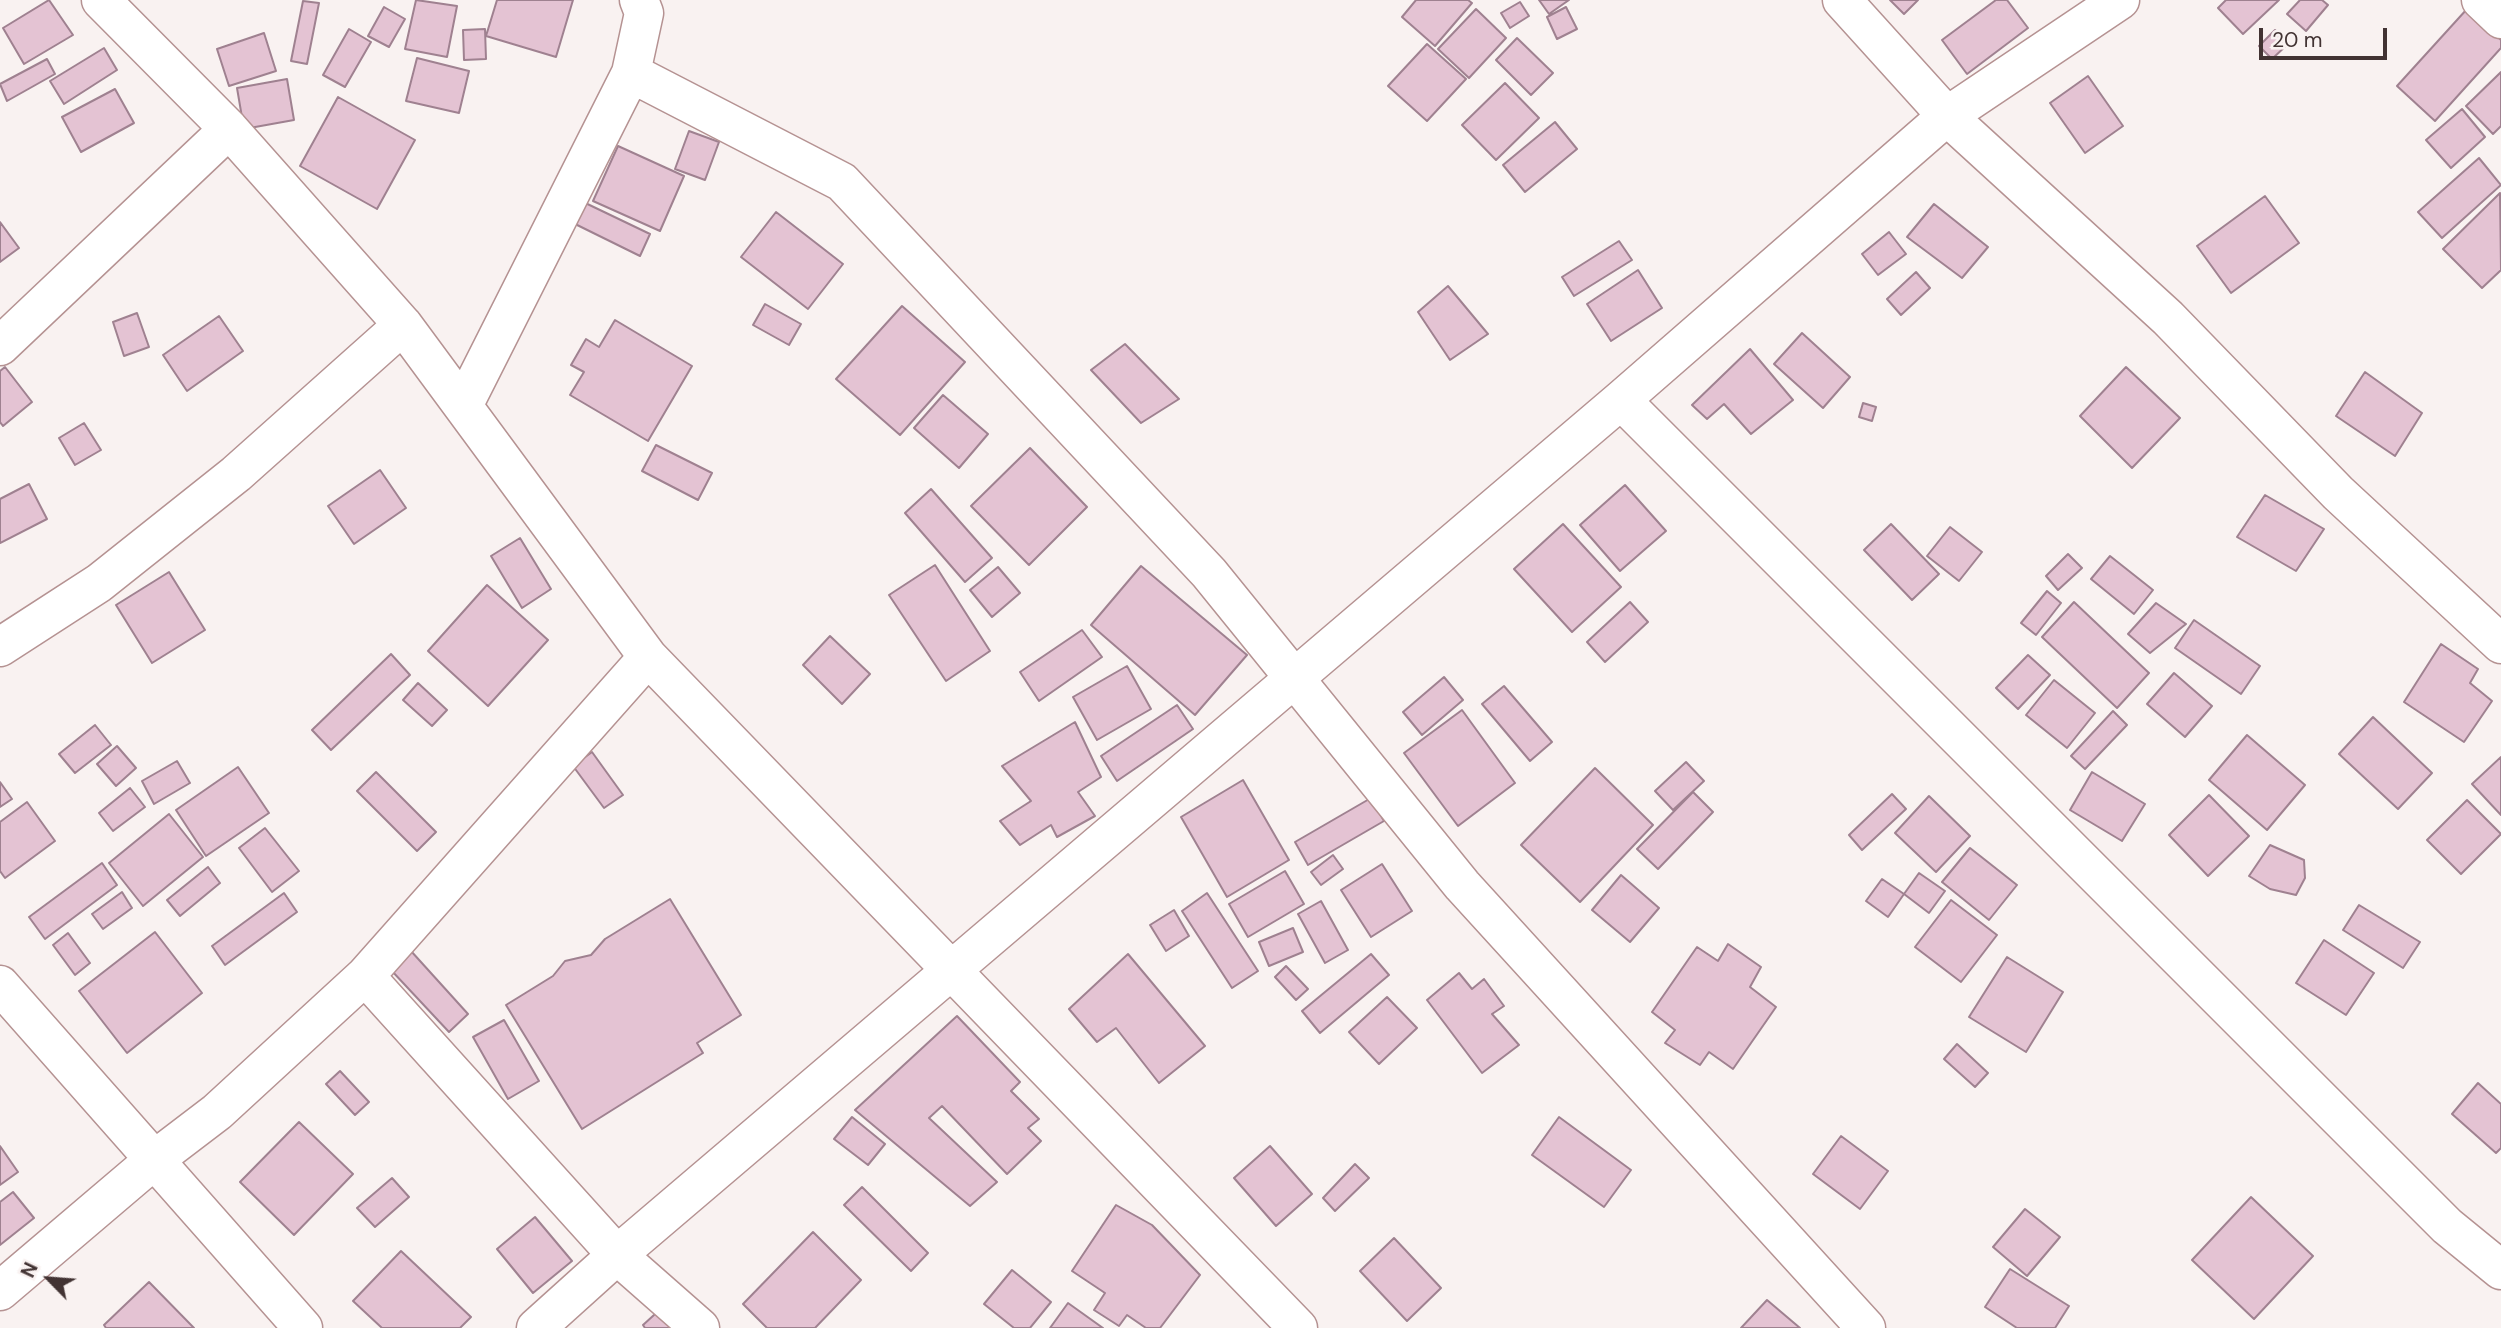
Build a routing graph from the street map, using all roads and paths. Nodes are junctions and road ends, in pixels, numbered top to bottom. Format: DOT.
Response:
graph roads {
  1 [pos="101,0"];
  2 [pos="639,0"];
  3 [pos="1842,0"];
  4 [pos="2120,0"];
  5 [pos="2481,0"];
  6 [pos="2501,19"];
  7 [pos="631,73"];
  8 [pos="1947,116"];
  9 [pos="229,129"];
  10 [pos="403,326"];
  11 [pos="0,346"];
  12 [pos="1621,400"];
  13 [pos="464,404"];
  14 [pos="2501,644"];
  15 [pos="0,647"];
  16 [pos="648,656"];
  17 [pos="1293,680"];
  18 [pos="951,970"];
  19 [pos="365,976"];
  20 [pos="0,985"];
  21 [pos="154,1160"];
  22 [pos="617,1255"];
  23 [pos="2501,1270"];
  24 [pos="0,1291"];
  25 [pos="303,1328"];
  26 [pos="536,1328"];
  27 [pos="700,1328"];
  28 [pos="1298,1328"];
  29 [pos="1866,1328"];
  1 -- 9 [label="street"];
  2 -- 7 [label="street"];
  3 -- 8 [label="street"];
  4 -- 8 [label="street"];
  5 -- 6 [label="street"];
  7 -- 13 [label="street"];
  7 -- 17 [label="street"];
  8 -- 12 [label="street"];
  8 -- 14 [label="street"];
  9 -- 10 [label="street"];
  9 -- 11 [label="street"];
  10 -- 13 [label="street"];
  10 -- 15 [label="street"];
  12 -- 17 [label="street"];
  12 -- 23 [label="street"];
  13 -- 16 [label="street"];
  16 -- 18 [label="street"];
  16 -- 19 [label="street"];
  17 -- 18 [label="street"];
  17 -- 29 [label="street"];
  18 -- 22 [label="street"];
  18 -- 28 [label="street"];
  19 -- 21 [label="street"];
  19 -- 22 [label="street"];
  20 -- 21 [label="street"];
  21 -- 24 [label="street"];
  21 -- 25 [label="street"];
  22 -- 26 [label="street"];
  22 -- 27 [label="street"];
}
